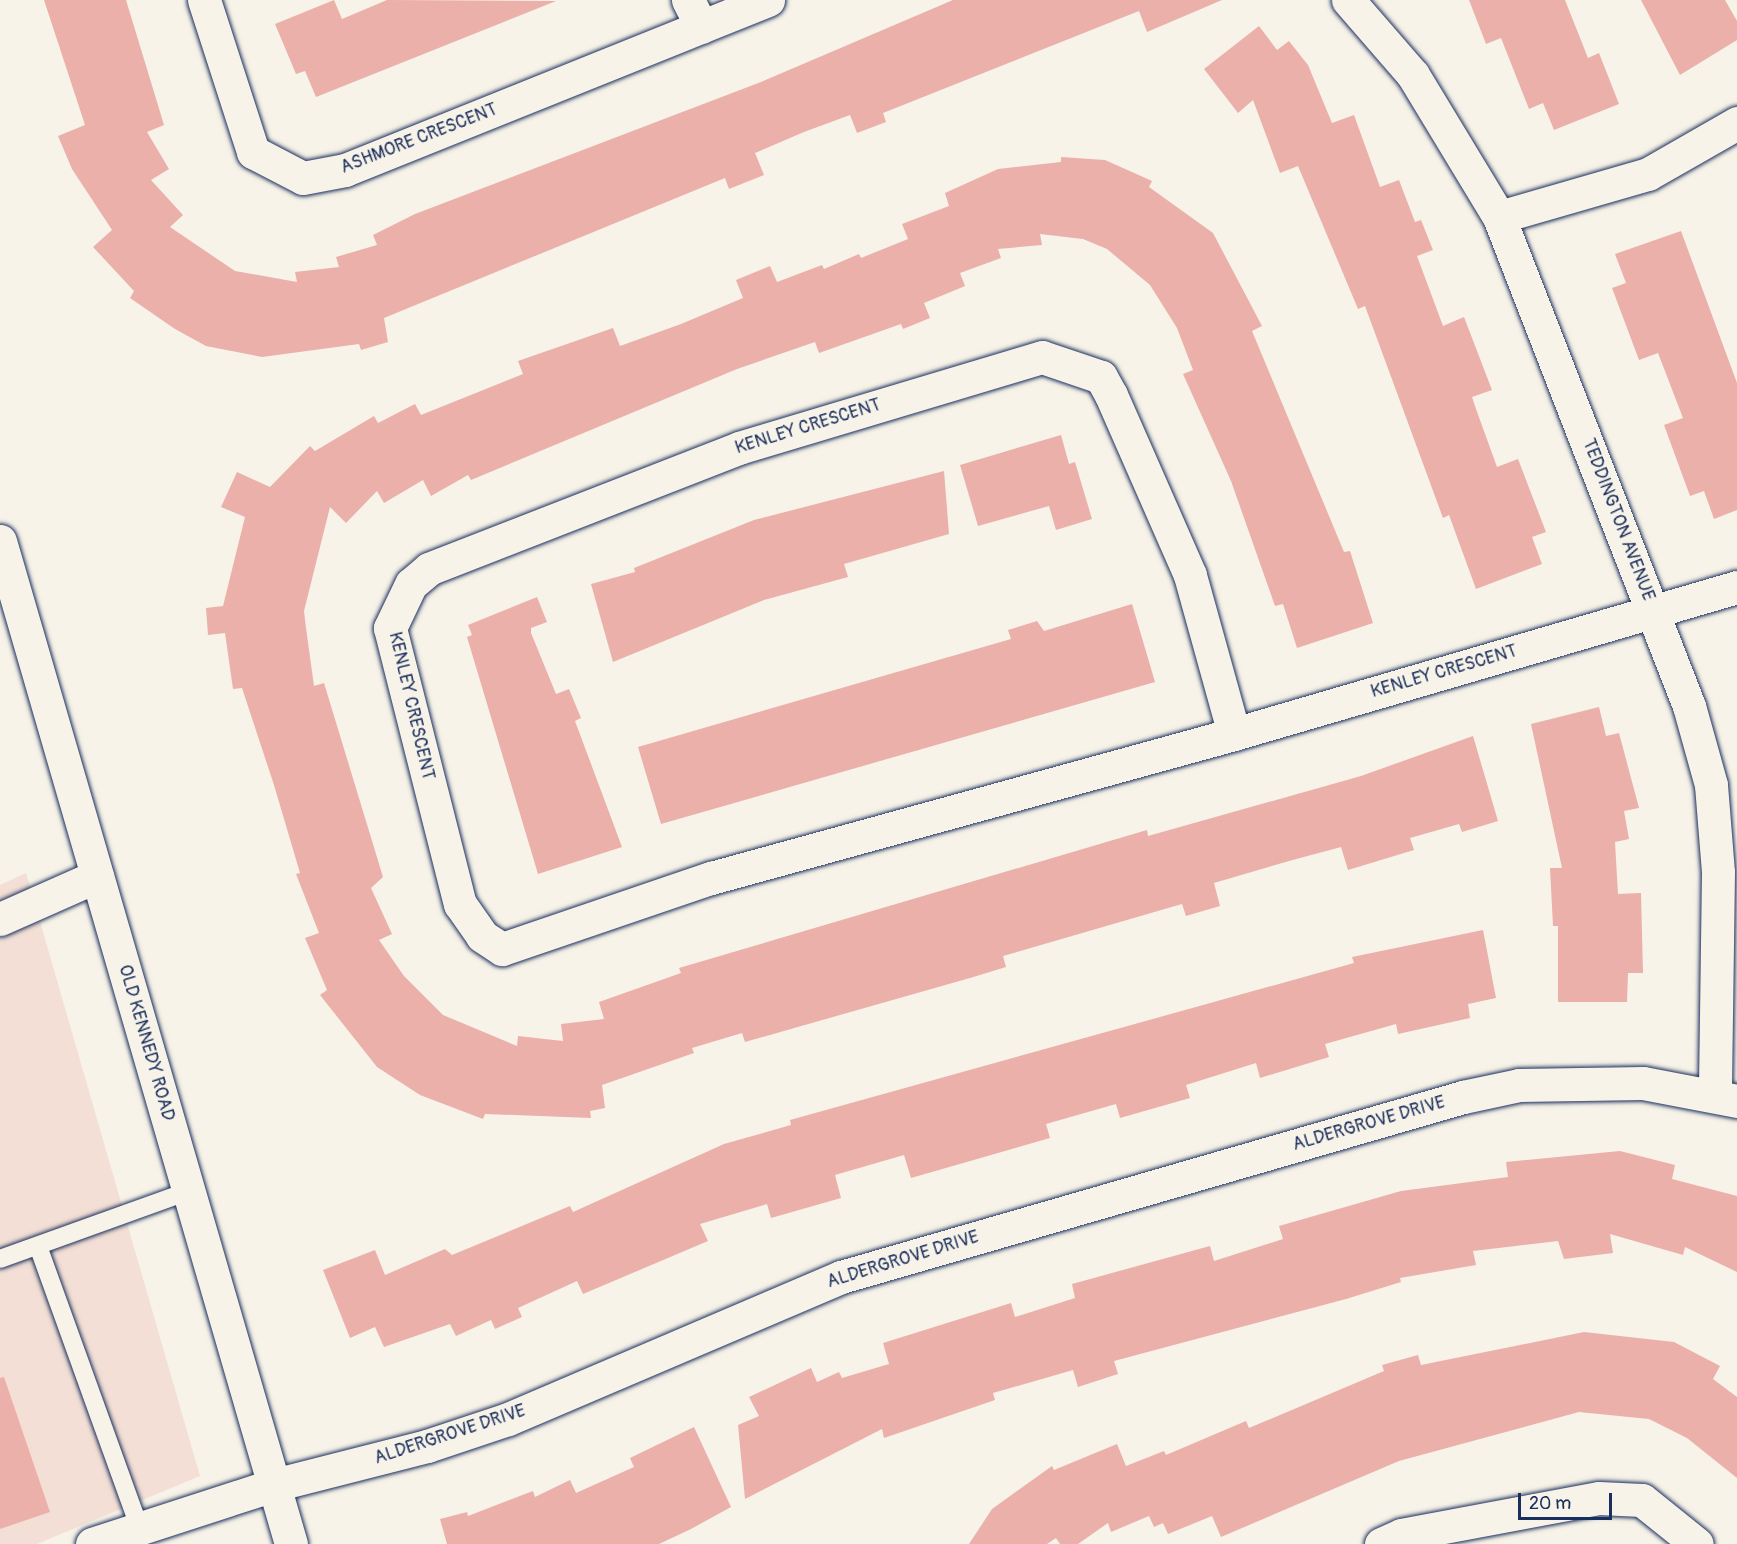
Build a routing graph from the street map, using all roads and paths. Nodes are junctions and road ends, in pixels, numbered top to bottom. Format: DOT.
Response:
graph roads {
  1 [pos="204,0"];
  2 [pos="768,0"];
  3 [pos="1348,0"];
  4 [pos="695,14"];
  5 [pos="1737,123"];
  6 [pos="1499,217"];
  7 [pos="0,542"];
  8 [pos="1737,587"];
  9 [pos="1653,611"];
  10 [pos="1234,734"];
  11 [pos="97,876"];
  12 [pos="0,919"];
  13 [pos="1726,1097"];
  14 [pos="189,1191"];
  15 [pos="38,1246"];
  16 [pos="0,1258"];
  17 [pos="274,1485"];
  18 [pos="139,1527"];
  19 [pos="92,1544"];
  20 [pos="291,1544"];
  21 [pos="1381,1544"];
  22 [pos="1697,1544"];
  1 -- 4 [label="street, ASHMORE CRESCENT"];
  2 -- 4 [label="street, ASHMORE CRESCENT"];
  3 -- 6 [label="street, TEDDINGTON AVENUE"];
  5 -- 6 [label="street"];
  6 -- 9 [label="street, TEDDINGTON AVENUE"];
  7 -- 11 [label="street, OLD KENNEDY ROAD"];
  8 -- 9 [label="street, KENLEY CRESCENT"];
  9 -- 10 [label="street, KENLEY CRESCENT"];
  9 -- 13 [label="street, TEDDINGTON AVENUE"];
  10 -- 10 [label="street, KENLEY CRESCENT"];
  11 -- 12 [label="street"];
  11 -- 14 [label="street, OLD KENNEDY ROAD"];
  13 -- 17 [label="street, ALDERGROVE DRIVE"];
  14 -- 15 [label="lane"];
  14 -- 17 [label="street, OLD KENNEDY ROAD"];
  15 -- 16 [label="lane"];
  15 -- 18 [label="lane"];
  17 -- 18 [label="street, ALDERGROVE DRIVE"];
  17 -- 20 [label="street, OLD KENNEDY ROAD"];
  18 -- 19 [label="street, ALDERGROVE DRIVE"];
  21 -- 22 [label="street"];
}
